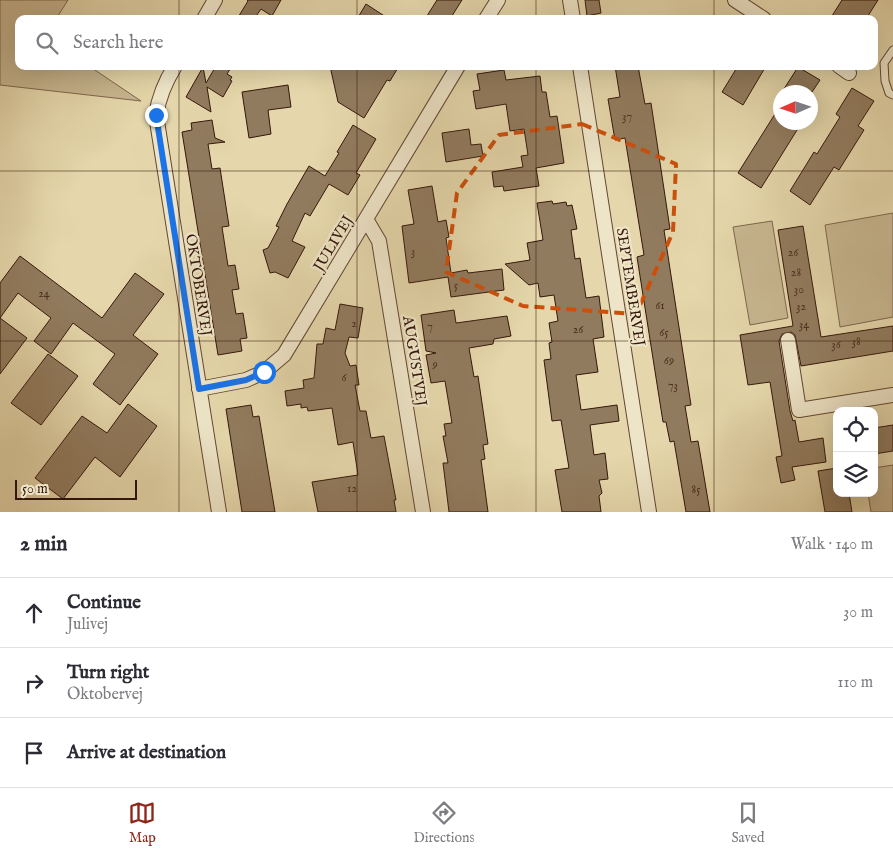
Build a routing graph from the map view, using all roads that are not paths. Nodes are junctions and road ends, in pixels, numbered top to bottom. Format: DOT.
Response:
graph roads {
  1 [pos="215,0"];
  2 [pos="498,0"];
  3 [pos="570,0"];
  4 [pos="735,0"];
  5 [pos="206,15"];
  6 [pos="489,15"];
  7 [pos="572,15"];
  8 [pos="758,15"];
  9 [pos="893,50"];
  10 [pos="173,70"];
  11 [pos="456,70"];
  12 [pos="581,70"];
  13 [pos="891,94"];
  14 [pos="366,219"];
  15 [pos="788,340"];
  16 [pos="199,389"];
  17 [pos="893,395"];
  18 [pos="219,512"];
  19 [pos="423,512"];
  20 [pos="649,512"];
  1 -- 5 [label="street"];
  2 -- 6 [label="street"];
  3 -- 7 [label="street"];
  4 -- 8 [label="street"];
  9 -- 13 [label="lane"];
  10 -- 16 [label="street, OKTOBERVEJ"];
  11 -- 14 [label="street, JULIVEJ"];
  12 -- 20 [label="street, SEPTEMBERVEJ"];
  14 -- 16 [label="street, JULIVEJ"];
  14 -- 19 [label="street, AUGUSTVEJ"];
  15 -- 17 [label="street"];
  16 -- 18 [label="street, OKTOBERVEJ"];
}
